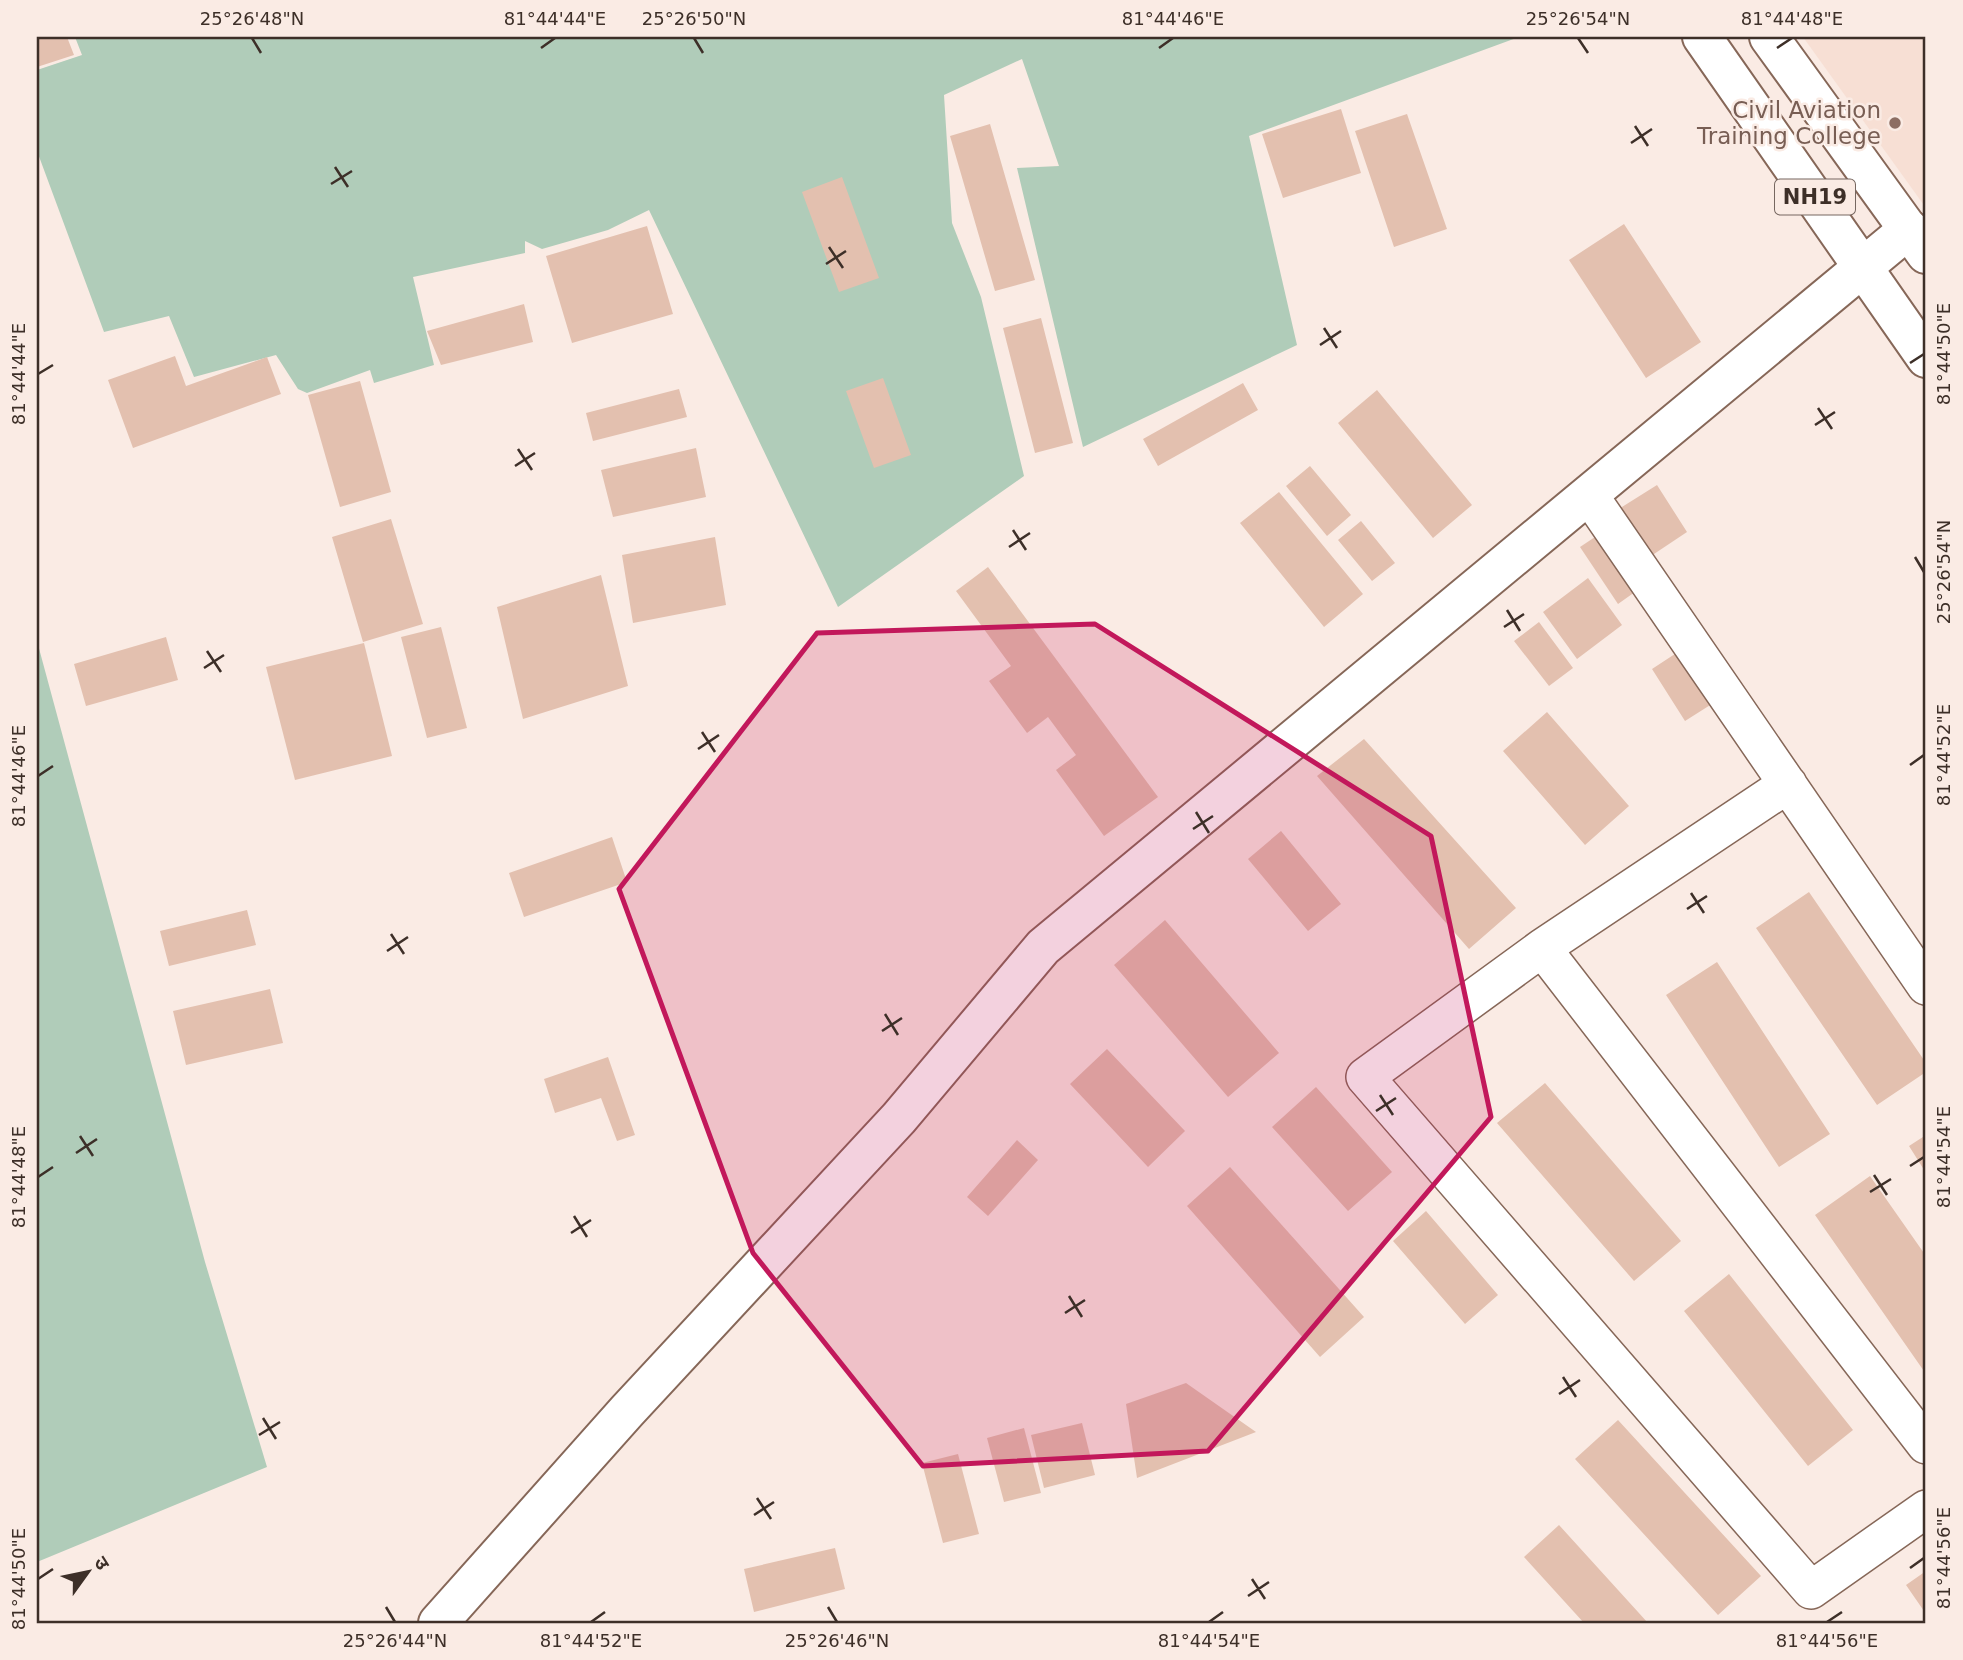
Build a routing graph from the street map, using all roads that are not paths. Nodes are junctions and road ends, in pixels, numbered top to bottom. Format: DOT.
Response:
graph roads {
  1 [pos="1702,37"];
  2 [pos="1769,37"];
  3 [pos="1918,241"];
  4 [pos="1865,267"];
  5 [pos="1926,358"];
  6 [pos="1589,495"];
  7 [pos="1788,784"];
  8 [pos="1542,948"];
  9 [pos="1926,986"];
  10 [pos="1926,1445"];
  11 [pos="1926,1509"];
  12 [pos="438,1623"];
  1 -- 4 [label="main road, NH19"];
  2 -- 3 [label="main road, NH19"];
  3 -- 4 [label="main road"];
  4 -- 5 [label="main road, NH19"];
  4 -- 6 [label="main road"];
  6 -- 7 [label="street"];
  6 -- 12 [label="main road"];
  7 -- 8 [label="street"];
  7 -- 9 [label="street"];
  8 -- 10 [label="street"];
  8 -- 11 [label="street"];
}
